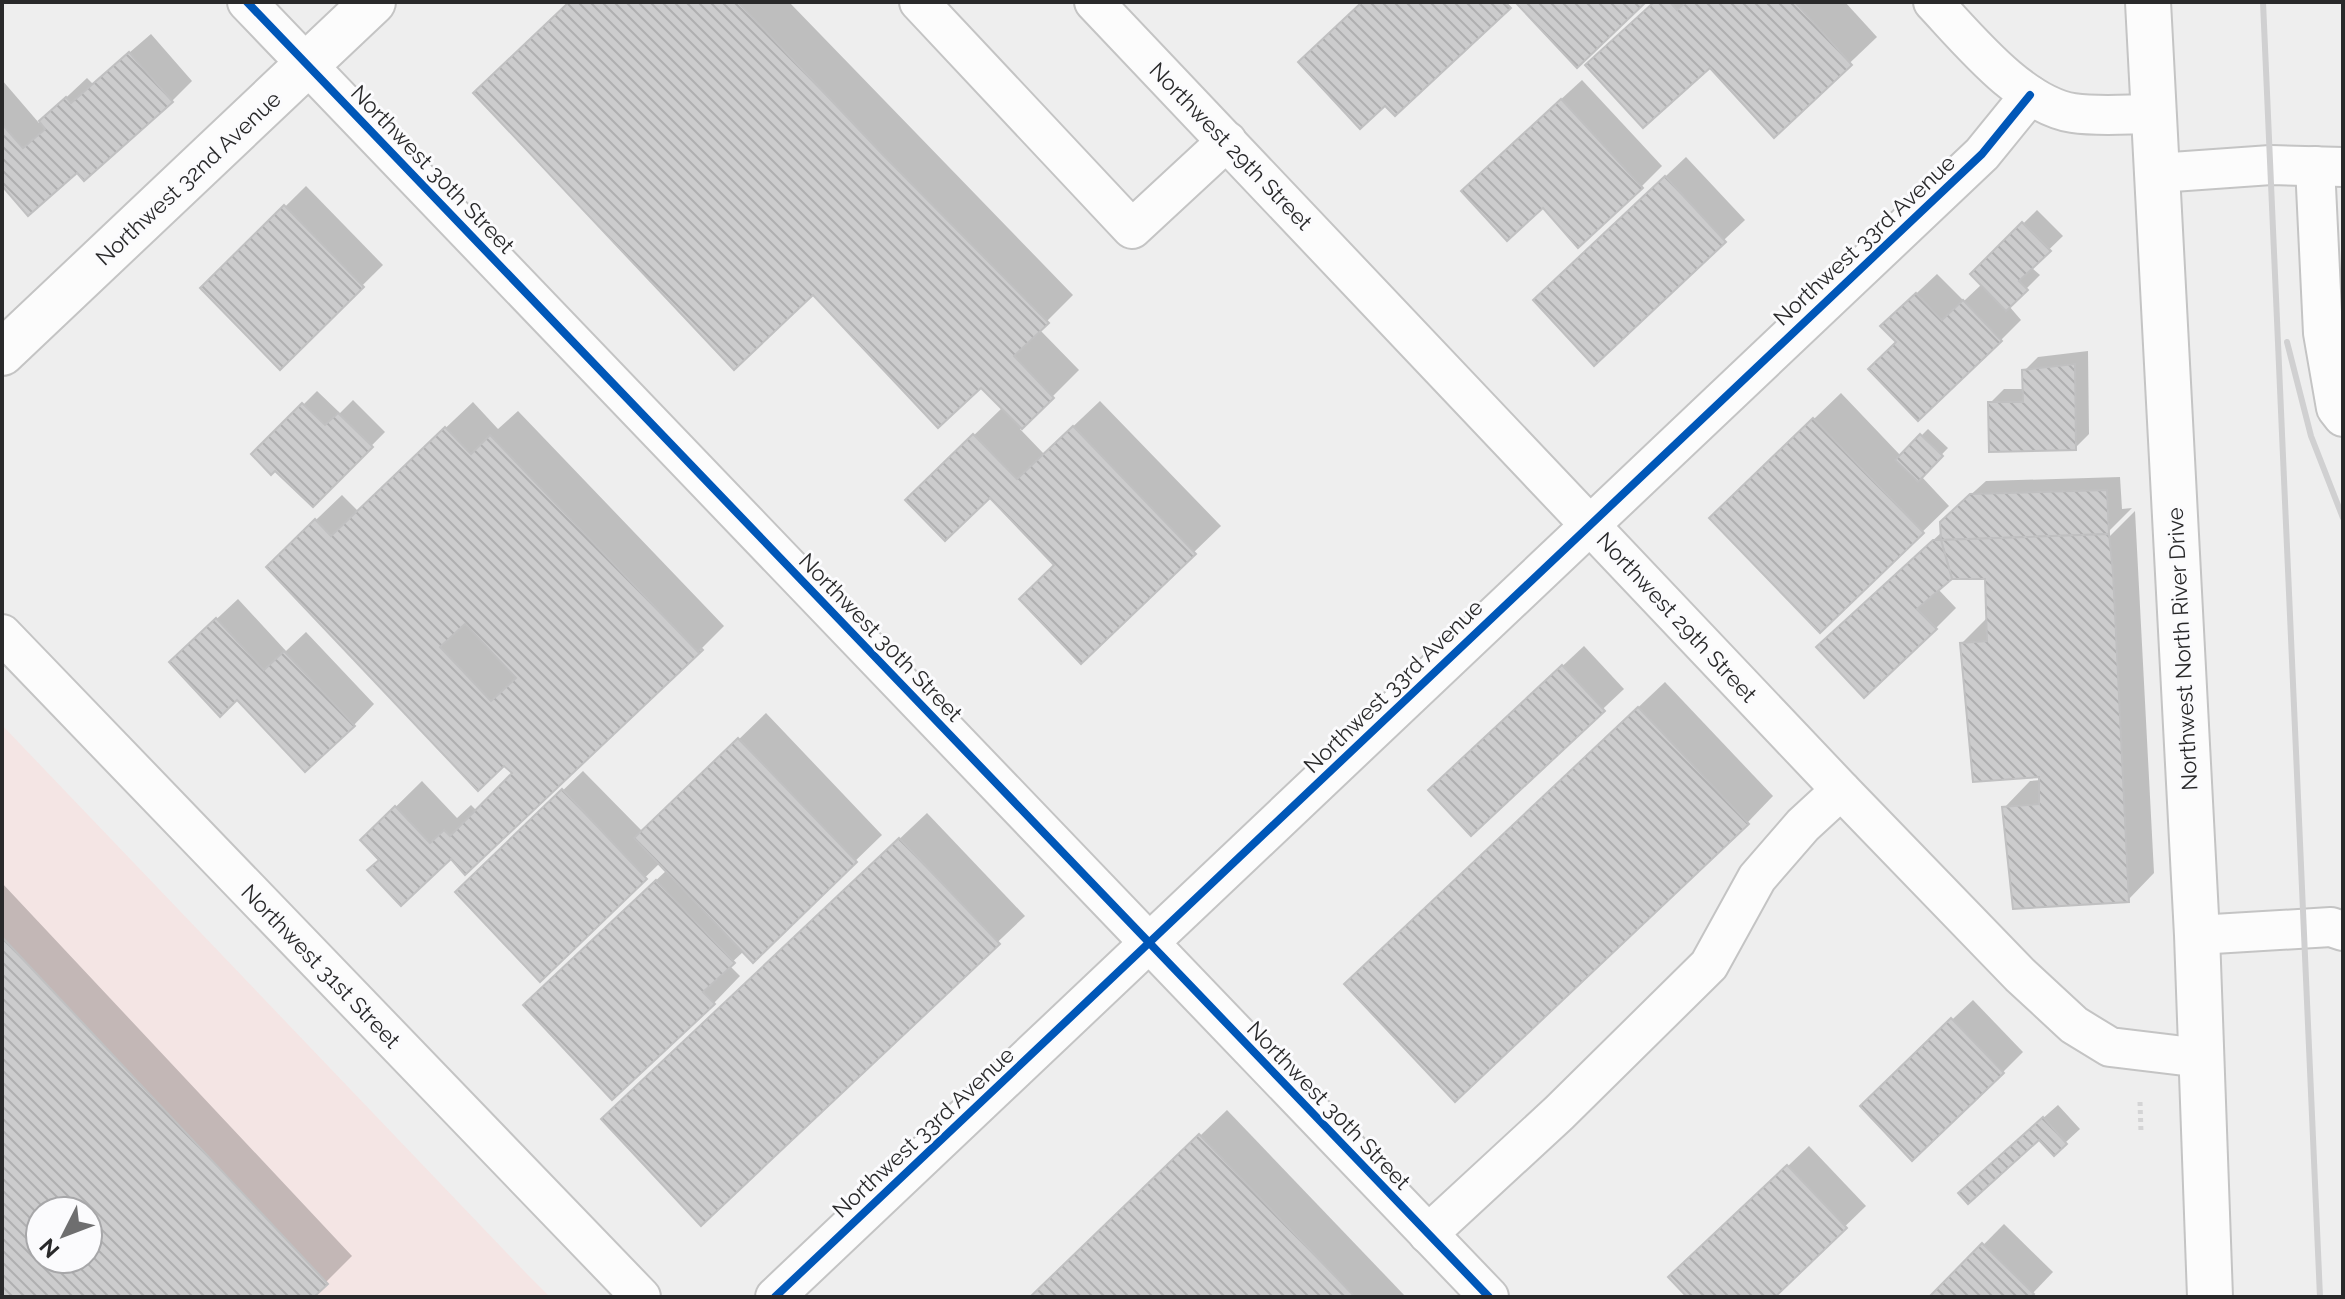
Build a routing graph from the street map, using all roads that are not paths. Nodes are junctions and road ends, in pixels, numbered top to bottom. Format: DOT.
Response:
graph roads {
  1 [pos="247,2"];
  2 [pos="373,2"];
  3 [pos="919,2"];
  4 [pos="1094,2"];
  5 [pos="1933,2"];
  6 [pos="2148,2"];
  7 [pos="308,64"];
  8 [pos="2030,95"];
  9 [pos="2155,114"];
  10 [pos="1227,141"];
  11 [pos="2329,167"];
  12 [pos="2158,173"];
  13 [pos="2,353"];
  14 [pos="2343,417"];
  15 [pos="1589,524"];
  16 [pos="2,634"];
  17 [pos="1841,790"];
  18 [pos="2343,931"];
  19 [pos="2197,935"];
  20 [pos="1148,943"];
  21 [pos="2201,1058"];
  22 [pos="1428,1234"];
  23 [pos="641,1297"];
  24 [pos="775,1297"];
  25 [pos="1489,1297"];
  26 [pos="2210,1297"];
  1 -- 7 [label="street, Northwest 30th Street"];
  2 -- 7 [label="main road, Northwest 32nd Avenue"];
  3 -- 10 [label="street"];
  4 -- 10 [label="street, Northwest 29th Street"];
  5 -- 8 [label="street"];
  6 -- 9 [label="main road, Northwest North River Drive"];
  7 -- 13 [label="main road, Northwest 32nd Avenue"];
  7 -- 20 [label="street, Northwest 30th Street"];
  8 -- 9 [label="street"];
  8 -- 15 [label="street, Northwest 33rd Avenue"];
  9 -- 12 [label="main road, Northwest North River Drive"];
  10 -- 15 [label="street, Northwest 29th Street"];
  11 -- 12 [label="street"];
  11 -- 14 [label="street"];
  12 -- 19 [label="main road, Northwest North River Drive"];
  15 -- 17 [label="street, Northwest 29th Street"];
  15 -- 20 [label="street, Northwest 33rd Avenue"];
  16 -- 23 [label="street, Northwest 31st Street"];
  17 -- 21 [label="street, Northwest 29th Street"];
  17 -- 22 [label="street"];
  18 -- 19 [label="street"];
  19 -- 21 [label="main road, Northwest North River Drive"];
  20 -- 22 [label="street, Northwest 30th Street"];
  20 -- 24 [label="street, Northwest 33rd Avenue"];
  21 -- 26 [label="main road, Northwest North River Drive"];
  22 -- 25 [label="street, Northwest 30th Street"];
}
